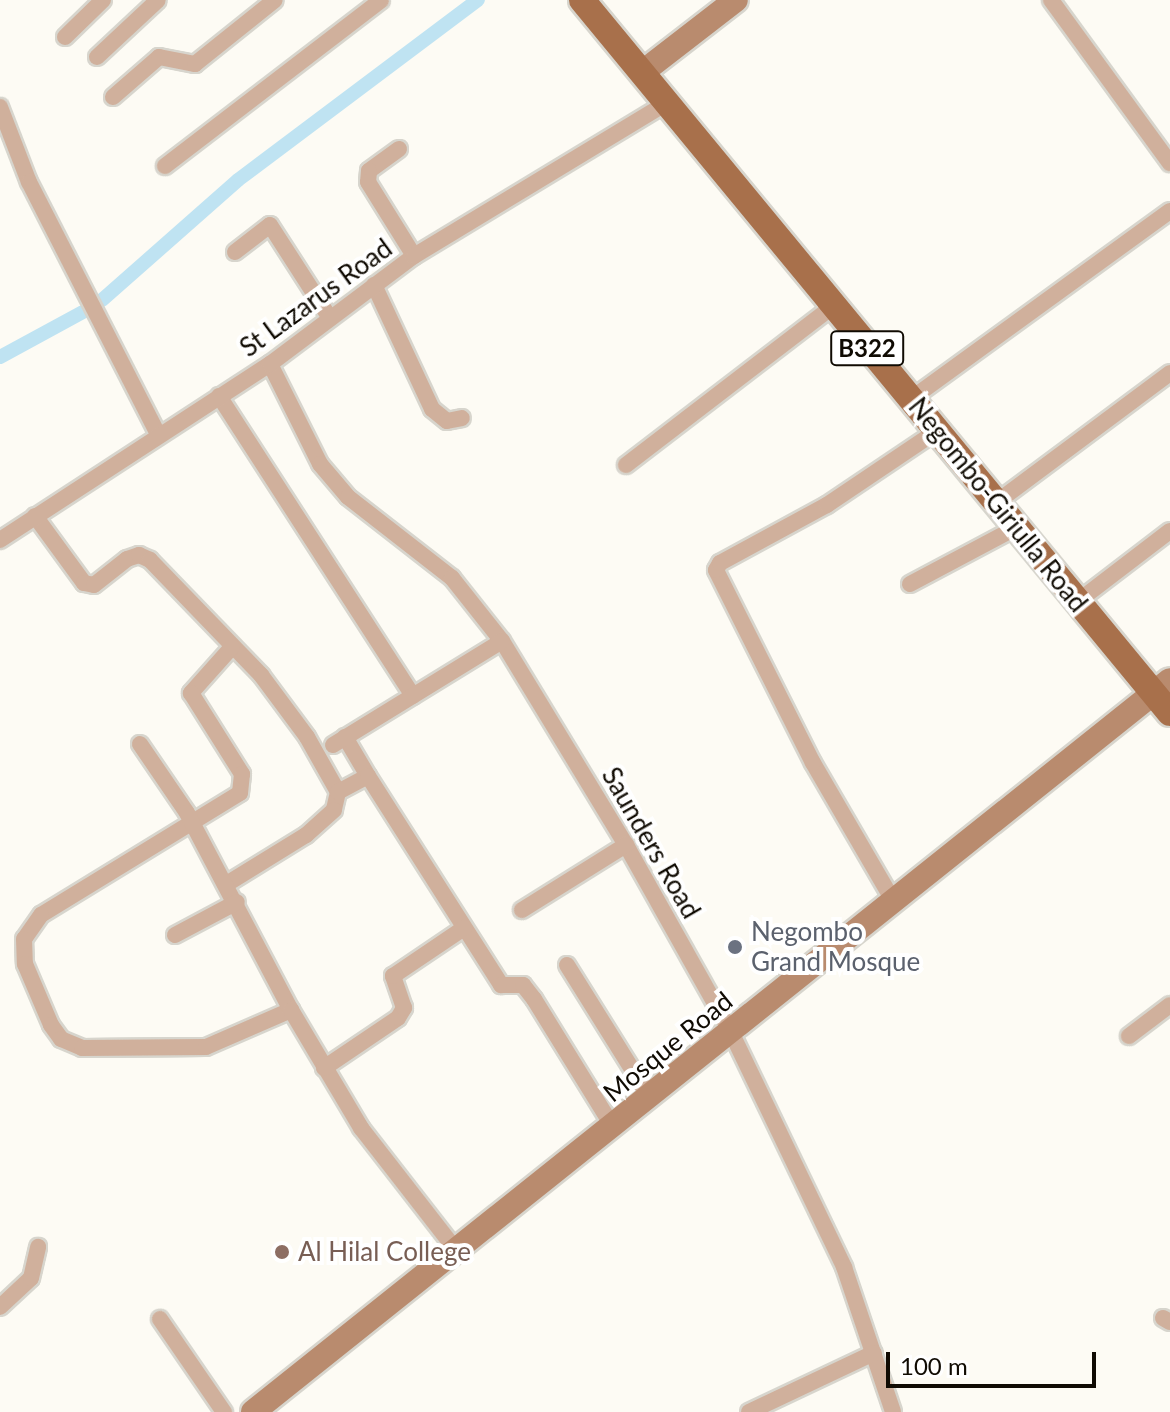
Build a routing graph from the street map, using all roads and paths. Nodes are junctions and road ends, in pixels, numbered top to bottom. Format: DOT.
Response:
graph roads {
  1 [pos="103,0"];
  2 [pos="158,0"];
  3 [pos="275,0"];
  4 [pos="381,0"];
  5 [pos="582,0"];
  6 [pos="736,0"];
  7 [pos="1051,0"];
  8 [pos="65,37"];
  9 [pos="97,57"];
  10 [pos="644,71"];
  11 [pos="113,97"];
  12 [pos="667,103"];
  13 [pos="0,107"];
  14 [pos="399,149"];
  15 [pos="1170,163"];
  16 [pos="165,166"];
  17 [pos="1170,211"];
  18 [pos="235,252"];
  19 [pos="414,256"];
  20 [pos="374,285"];
  21 [pos="832,307"];
  22 [pos="330,318"];
  23 [pos="270,364"];
  24 [pos="1170,373"];
  25 [pos="219,396"];
  26 [pos="911,399"];
  27 [pos="462,418"];
  28 [pos="938,430"];
  29 [pos="158,434"];
  30 [pos="626,465"];
  31 [pos="997,502"];
  32 [pos="35,516"];
  33 [pos="1017,527"];
  34 [pos="1170,531"];
  35 [pos="0,540"];
  36 [pos="910,584"];
  37 [pos="1077,602"];
  38 [pos="502,641"];
  39 [pos="232,647"];
  40 [pos="1165,695"];
  41 [pos="413,696"];
  42 [pos="140,744"];
  43 [pos="368,776"];
  44 [pos="338,792"];
  45 [pos="192,822"];
  46 [pos="626,845"];
  47 [pos="225,885"];
  48 [pos="237,902"];
  49 [pos="894,902"];
  50 [pos="522,910"];
  51 [pos="464,928"];
  52 [pos="175,935"];
  53 [pos="567,965"];
  54 [pos="1170,1005"];
  55 [pos="291,1010"];
  56 [pos="731,1032"];
  57 [pos="1129,1036"];
  58 [pos="324,1068"];
  59 [pos="650,1098"];
  60 [pos="613,1127"];
  61 [pos="38,1247"];
  62 [pos="456,1250"];
  63 [pos="0,1307"];
  64 [pos="160,1319"];
  65 [pos="874,1353"];
  66 [pos="224,1412"];
  67 [pos="253,1412"];
  68 [pos="749,1412"];
  69 [pos="893,1412"];
  1 -- 8 [label="street"];
  2 -- 9 [label="street"];
  3 -- 11 [label="street"];
  4 -- 16 [label="street"];
  5 -- 10 [label="main road, Negombo-Giriulla Road / B322"];
  6 -- 10 [label="street"];
  7 -- 15 [label="street"];
  10 -- 12 [label="main road, Negombo-Giriulla Road / B322"];
  12 -- 19 [label="street, St Lazarus Road"];
  12 -- 21 [label="main road, Negombo-Giriulla Road / B322"];
  13 -- 29 [label="street"];
  14 -- 19 [label="street"];
  17 -- 26 [label="street"];
  18 -- 22 [label="street"];
  19 -- 20 [label="street, St Lazarus Road"];
  20 -- 22 [label="street, St Lazarus Road"];
  20 -- 27 [label="street"];
  21 -- 26 [label="main road, Negombo-Giriulla Road / B322"];
  21 -- 30 [label="street"];
  22 -- 23 [label="street, St Lazarus Road"];
  23 -- 25 [label="street, St Lazarus Road"];
  23 -- 38 [label="street, Saunders Road"];
  24 -- 31 [label="street"];
  25 -- 29 [label="street, St Lazarus Road"];
  25 -- 41 [label="street"];
  26 -- 28 [label="main road, Negombo-Giriulla Road / B322"];
  28 -- 31 [label="main road, Negombo-Giriulla Road / B322"];
  28 -- 49 [label="street"];
  29 -- 32 [label="street, St Lazarus Road"];
  31 -- 33 [label="main road, Negombo-Giriulla Road / B322"];
  32 -- 35 [label="street, St Lazarus Road"];
  32 -- 39 [label="street"];
  33 -- 36 [label="street"];
  33 -- 37 [label="main road, Negombo-Giriulla Road / B322"];
  34 -- 37 [label="street"];
  37 -- 40 [label="main road, Negombo-Giriulla Road / B322"];
  38 -- 41 [label="street"];
  38 -- 46 [label="street, Saunders Road"];
  39 -- 44 [label="street"];
  39 -- 45 [label="street"];
  40 -- 49 [label="street, Mosque Road"];
  41 -- 43 [label="street"];
  42 -- 45 [label="street"];
  43 -- 44 [label="street"];
  43 -- 51 [label="street"];
  44 -- 47 [label="street"];
  45 -- 47 [label="street"];
  45 -- 55 [label="street"];
  46 -- 50 [label="street"];
  46 -- 56 [label="street, Saunders Road"];
  47 -- 48 [label="street"];
  48 -- 52 [label="street"];
  48 -- 55 [label="street"];
  49 -- 56 [label="street, Mosque Road"];
  51 -- 58 [label="street"];
  51 -- 60 [label="street"];
  53 -- 59 [label="street"];
  54 -- 57 [label="street"];
  55 -- 58 [label="street"];
  56 -- 59 [label="street, Mosque Road"];
  56 -- 65 [label="street, Saunders Road"];
  58 -- 62 [label="street"];
  59 -- 60 [label="street, Mosque Road"];
  60 -- 62 [label="street, Mosque Road"];
  61 -- 63 [label="street"];
  62 -- 67 [label="street, Mosque Road"];
  64 -- 66 [label="street"];
  65 -- 68 [label="street"];
  65 -- 69 [label="street, Saunders Road"];
}
